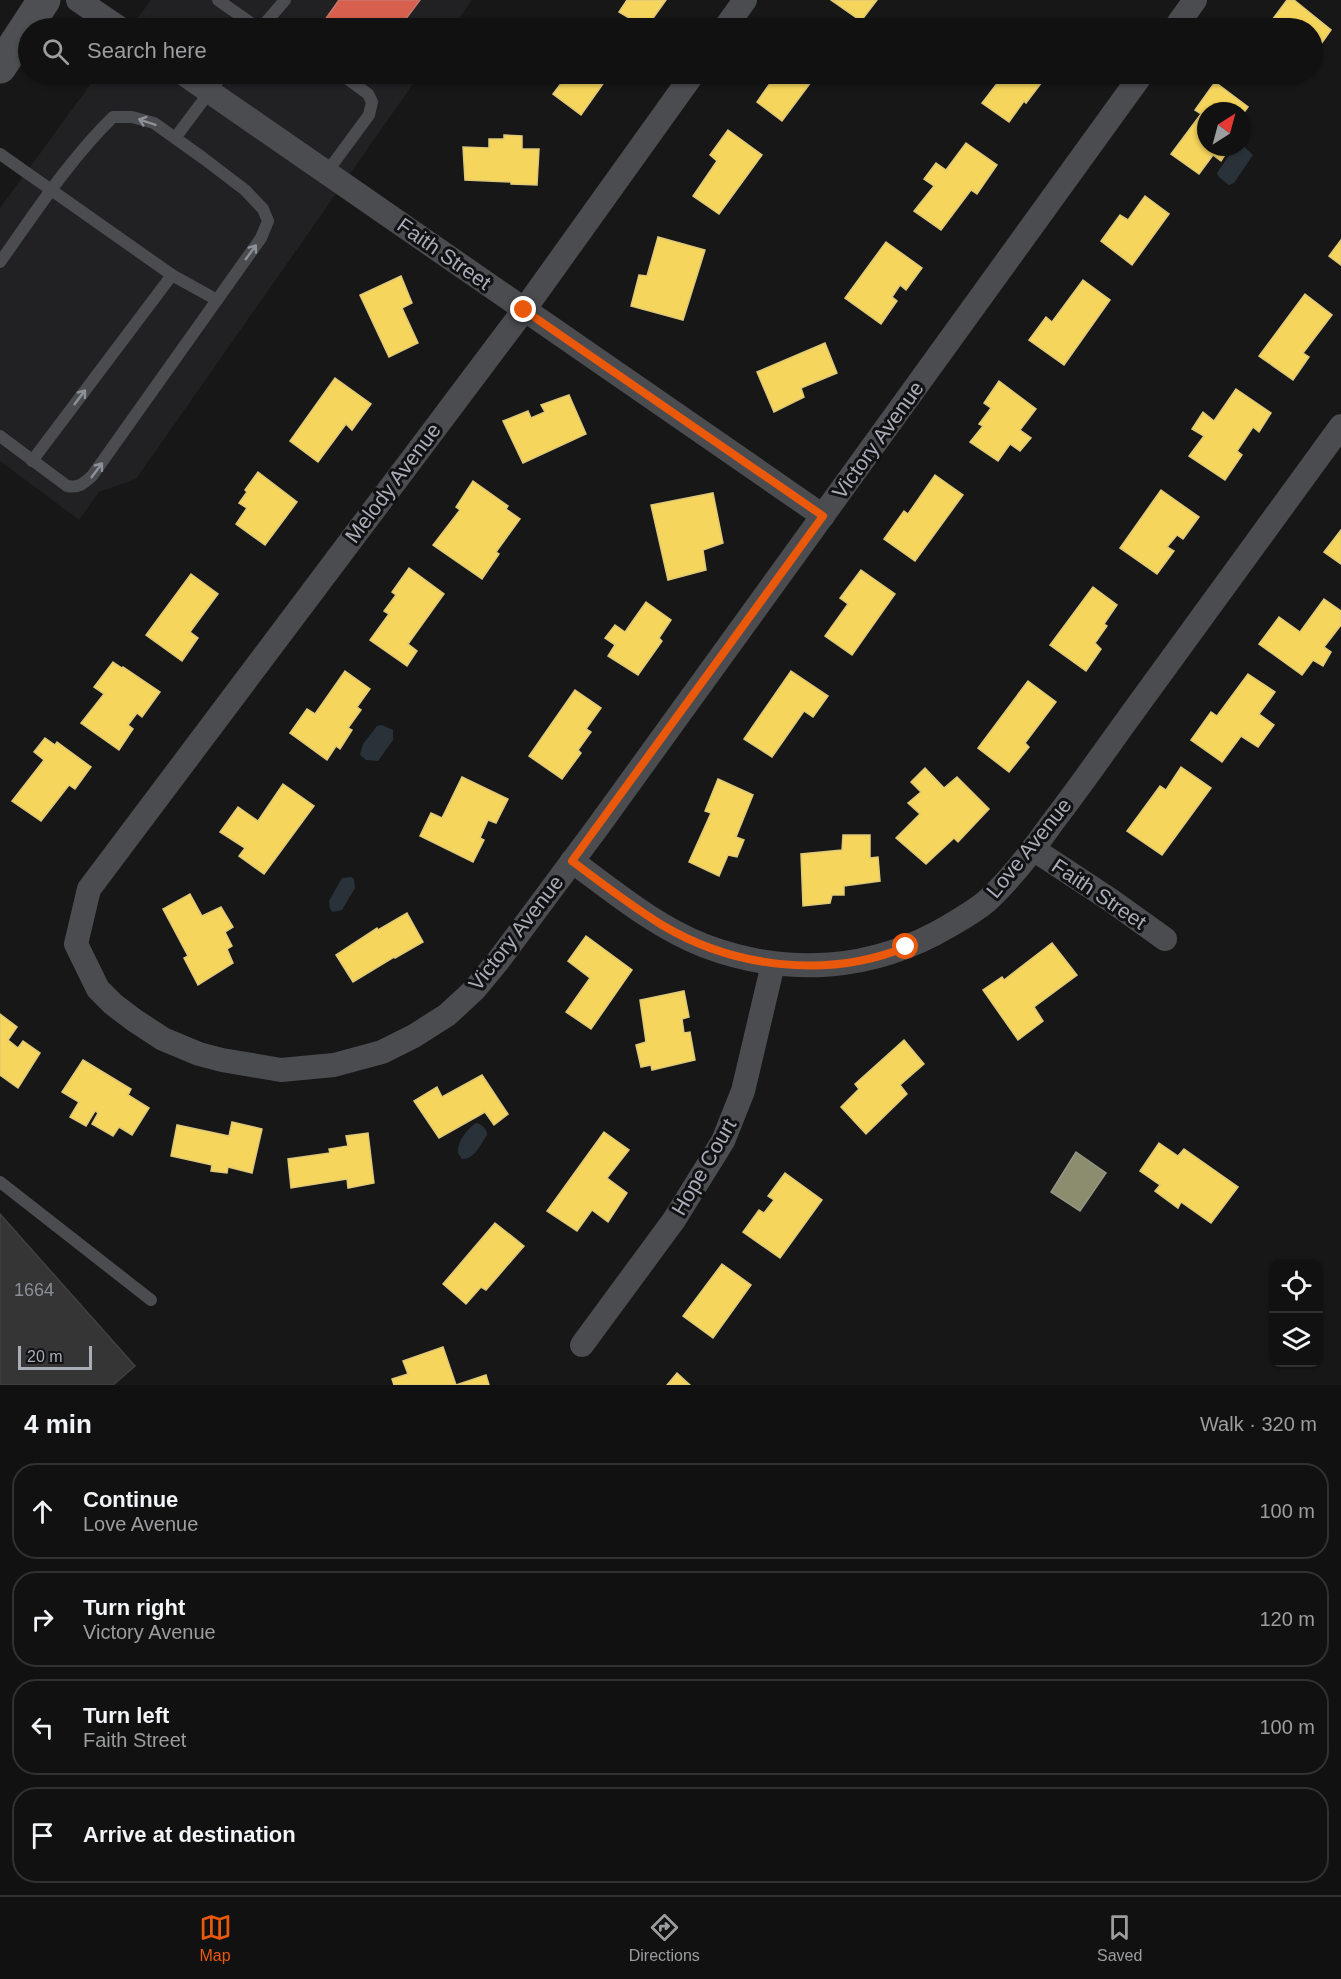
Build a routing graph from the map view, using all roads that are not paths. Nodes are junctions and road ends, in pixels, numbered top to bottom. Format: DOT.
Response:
graph roads {
  1 [pos="44,0"];
  2 [pos="78,0"];
  3 [pos="218,0"];
  4 [pos="285,0"];
  5 [pos="746,0"];
  6 [pos="1195,0"];
  7 [pos="32,18"];
  8 [pos="104,18"];
  9 [pos="248,18"];
  10 [pos="269,18"];
  11 [pos="732,18"];
  12 [pos="1182,18"];
  13 [pos="18,40"];
  14 [pos="0,67"];
  15 [pos="215,84"];
  16 [pos="218,84"];
  17 [pos="354,84"];
  18 [pos="686,84"];
  19 [pos="1135,84"];
  20 [pos="175,138"];
  21 [pos="0,154"];
  22 [pos="327,172"];
  23 [pos="52,190"];
  24 [pos="0,262"];
  25 [pos="172,275"];
  26 [pos="217,300"];
  27 [pos="524,310"];
  28 [pos="1341,426"];
  29 [pos="0,436"];
  30 [pos="33,461"];
  31 [pos="823,516"];
  32 [pos="1033,849"];
  33 [pos="572,861"];
  34 [pos="89,889"];
  35 [pos="1165,939"];
  36 [pos="773,964"];
  37 [pos="0,1182"];
  38 [pos="151,1300"];
  39 [pos="582,1345"];
  1 -- 7 [label="main road"];
  2 -- 8 [label="street"];
  3 -- 9 [label="lane"];
  4 -- 10 [label="lane"];
  5 -- 11 [label="street"];
  6 -- 12 [label="street"];
  13 -- 14 [label="main road"];
  15 -- 20 [label="lane"];
  16 -- 22 [label="street, Faith Street"];
  17 -- 22 [label="lane"];
  18 -- 27 [label="street, Melody Avenue"];
  19 -- 31 [label="street, Victory Avenue"];
  20 -- 23 [label="lane, one-way"];
  26 -- 20 [label="lane, one-way"];
  21 -- 23 [label="lane"];
  22 -- 27 [label="street, Faith Street"];
  23 -- 24 [label="lane"];
  23 -- 25 [label="lane"];
  25 -- 26 [label="lane"];
  30 -- 25 [label="lane, one-way"];
  30 -- 26 [label="lane, one-way"];
  27 -- 31 [label="street, Faith Street"];
  27 -- 34 [label="street, Melody Avenue"];
  28 -- 32 [label="street, Love Avenue"];
  29 -- 30 [label="lane"];
  31 -- 33 [label="street, Victory Avenue"];
  32 -- 35 [label="street, Faith Street"];
  32 -- 36 [label="street, Love Avenue"];
  33 -- 34 [label="street, Victory Avenue"];
  33 -- 36 [label="street, Love Avenue"];
  36 -- 39 [label="street, Hope Court"];
  37 -- 38 [label="lane"];
}
